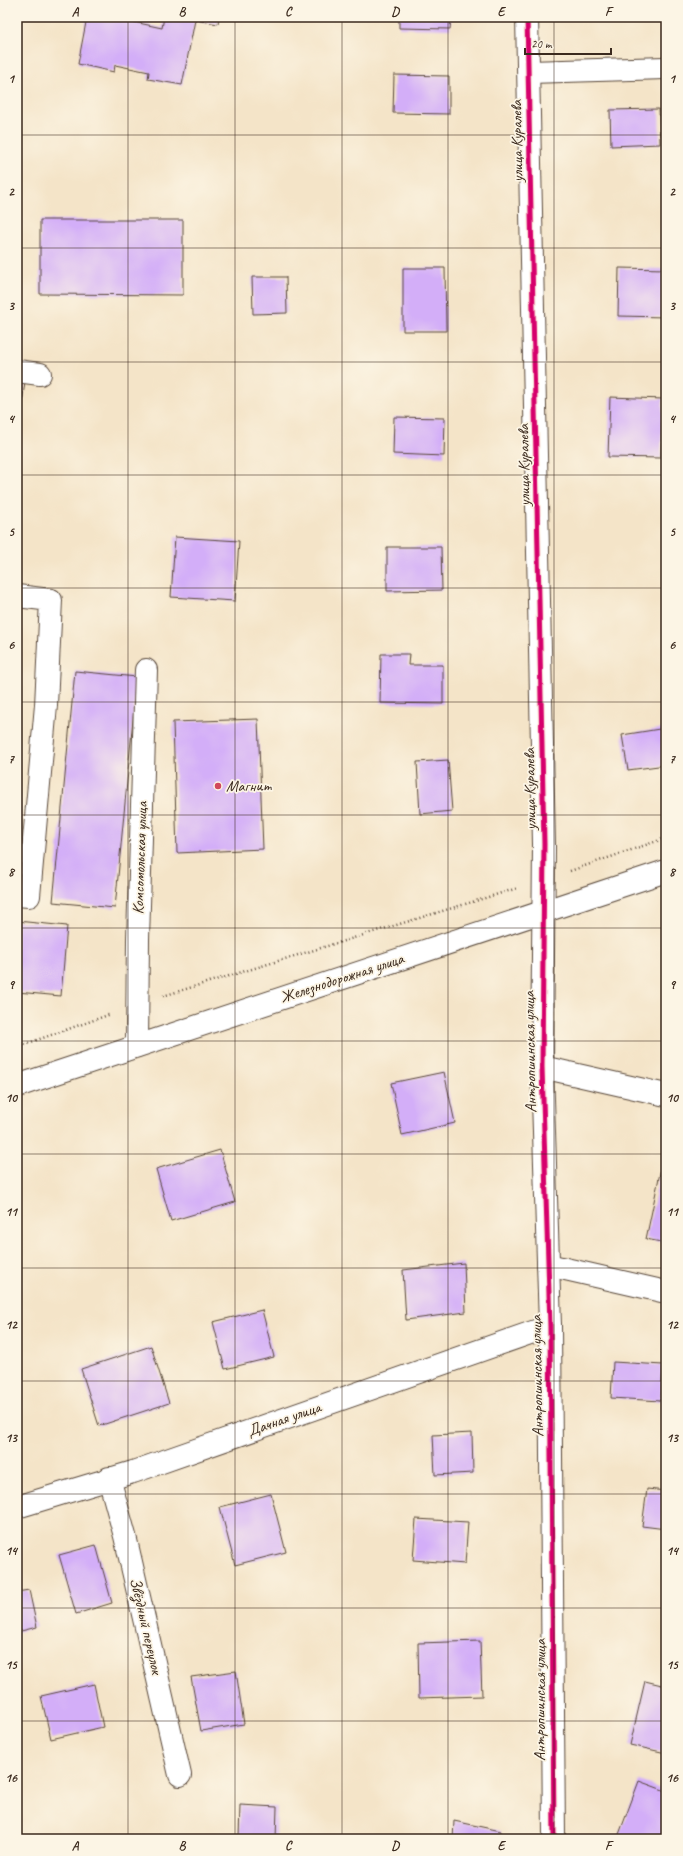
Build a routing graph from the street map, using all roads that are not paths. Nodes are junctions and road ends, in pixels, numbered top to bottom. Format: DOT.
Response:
graph roads {
  1 [pos="527,17"];
  2 [pos="666,68"];
  3 [pos="529,72"];
  4 [pos="17,371"];
  5 [pos="40,374"];
  6 [pos="17,596"];
  7 [pos="146,670"];
  8 [pos="666,871"];
  9 [pos="17,895"];
  10 [pos="542,912"];
  11 [pos="137,1046"];
  12 [pos="542,1066"];
  13 [pos="17,1086"];
  14 [pos="666,1095"];
  15 [pos="548,1265"];
  16 [pos="666,1292"];
  17 [pos="550,1326"];
  18 [pos="109,1478"];
  19 [pos="17,1507"];
  20 [pos="180,1775"];
  21 [pos="554,1839"];
  1 -- 3 [label="street, улица Куралева"];
  2 -- 3 [label="street"];
  3 -- 10 [label="street, улица Куралева"];
  4 -- 5 [label="street"];
  6 -- 9 [label="street"];
  7 -- 11 [label="street, Комсомольская улица"];
  8 -- 10 [label="street, Железнодорожная улица"];
  10 -- 11 [label="street, Железнодорожная улица"];
  10 -- 12 [label="street, Антропшинская улица"];
  11 -- 13 [label="street, Железнодорожная улица"];
  12 -- 14 [label="street"];
  12 -- 15 [label="street, Антропшинская улица"];
  15 -- 16 [label="street"];
  15 -- 17 [label="street, Антропшинская улица"];
  17 -- 18 [label="street, Дачная улица"];
  17 -- 21 [label="street, Антропшинская улица"];
  18 -- 19 [label="street, Дачная улица"];
  18 -- 20 [label="street, Звёздный переулок"];
}
